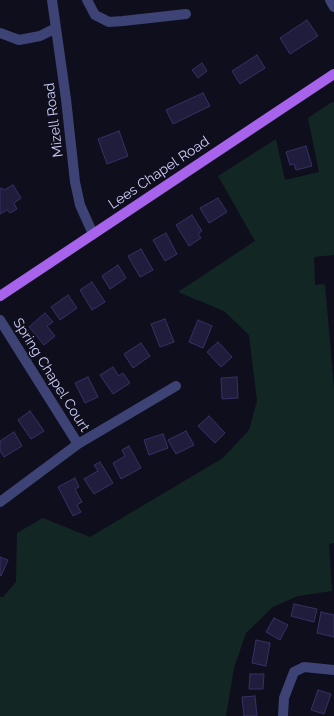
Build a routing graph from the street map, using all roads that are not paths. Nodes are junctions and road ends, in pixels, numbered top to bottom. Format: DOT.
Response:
graph roads {
  1 [pos="52,0"];
  2 [pos="87,0"];
  3 [pos="330,0"];
  4 [pos="334,7"];
  5 [pos="186,14"];
  6 [pos="56,28"];
  7 [pos="0,33"];
  8 [pos="334,74"];
  9 [pos="93,234"];
  10 [pos="0,296"];
  11 [pos="0,320"];
  12 [pos="176,386"];
  13 [pos="78,444"];
  14 [pos="0,502"];
  15 [pos="334,670"];
  16 [pos="282,716"];
  1 -- 6 [label="street, Mizell Road"];
  2 -- 5 [label="street"];
  3 -- 4 [label="street"];
  6 -- 7 [label="street"];
  6 -- 9 [label="street, Mizell Road"];
  8 -- 9 [label="main road, Lees Chapel Road"];
  9 -- 10 [label="main road, Lees Chapel Road"];
  11 -- 13 [label="street, Spring Chapel Court"];
  12 -- 13 [label="street, Spring Chapel Court"];
  13 -- 14 [label="street, Spring Chapel Court"];
  15 -- 16 [label="street"];
}
